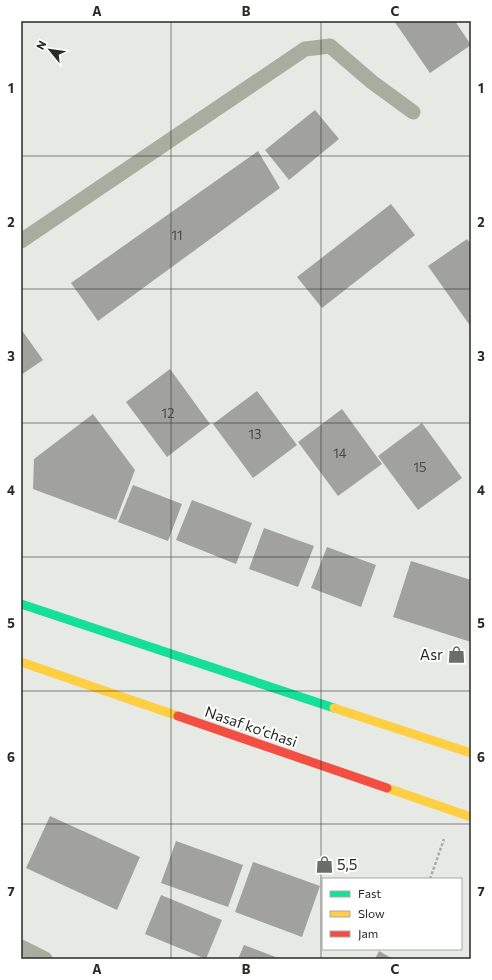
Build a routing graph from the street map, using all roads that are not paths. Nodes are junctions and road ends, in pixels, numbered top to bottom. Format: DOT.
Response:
graph roads {
  1 [pos="413,112"];
  2 [pos="21,241"];
  3 [pos="21,604"];
  4 [pos="21,662"];
  5 [pos="471,753"];
  6 [pos="471,817"];
  7 [pos="21,947"];
  8 [pos="45,959"];
  1 -- 2 [label="lane"];
  3 -- 5 [label="main road"];
  4 -- 6 [label="main road, Nasaf ko‘chasi"];
  7 -- 8 [label="lane"];
}
